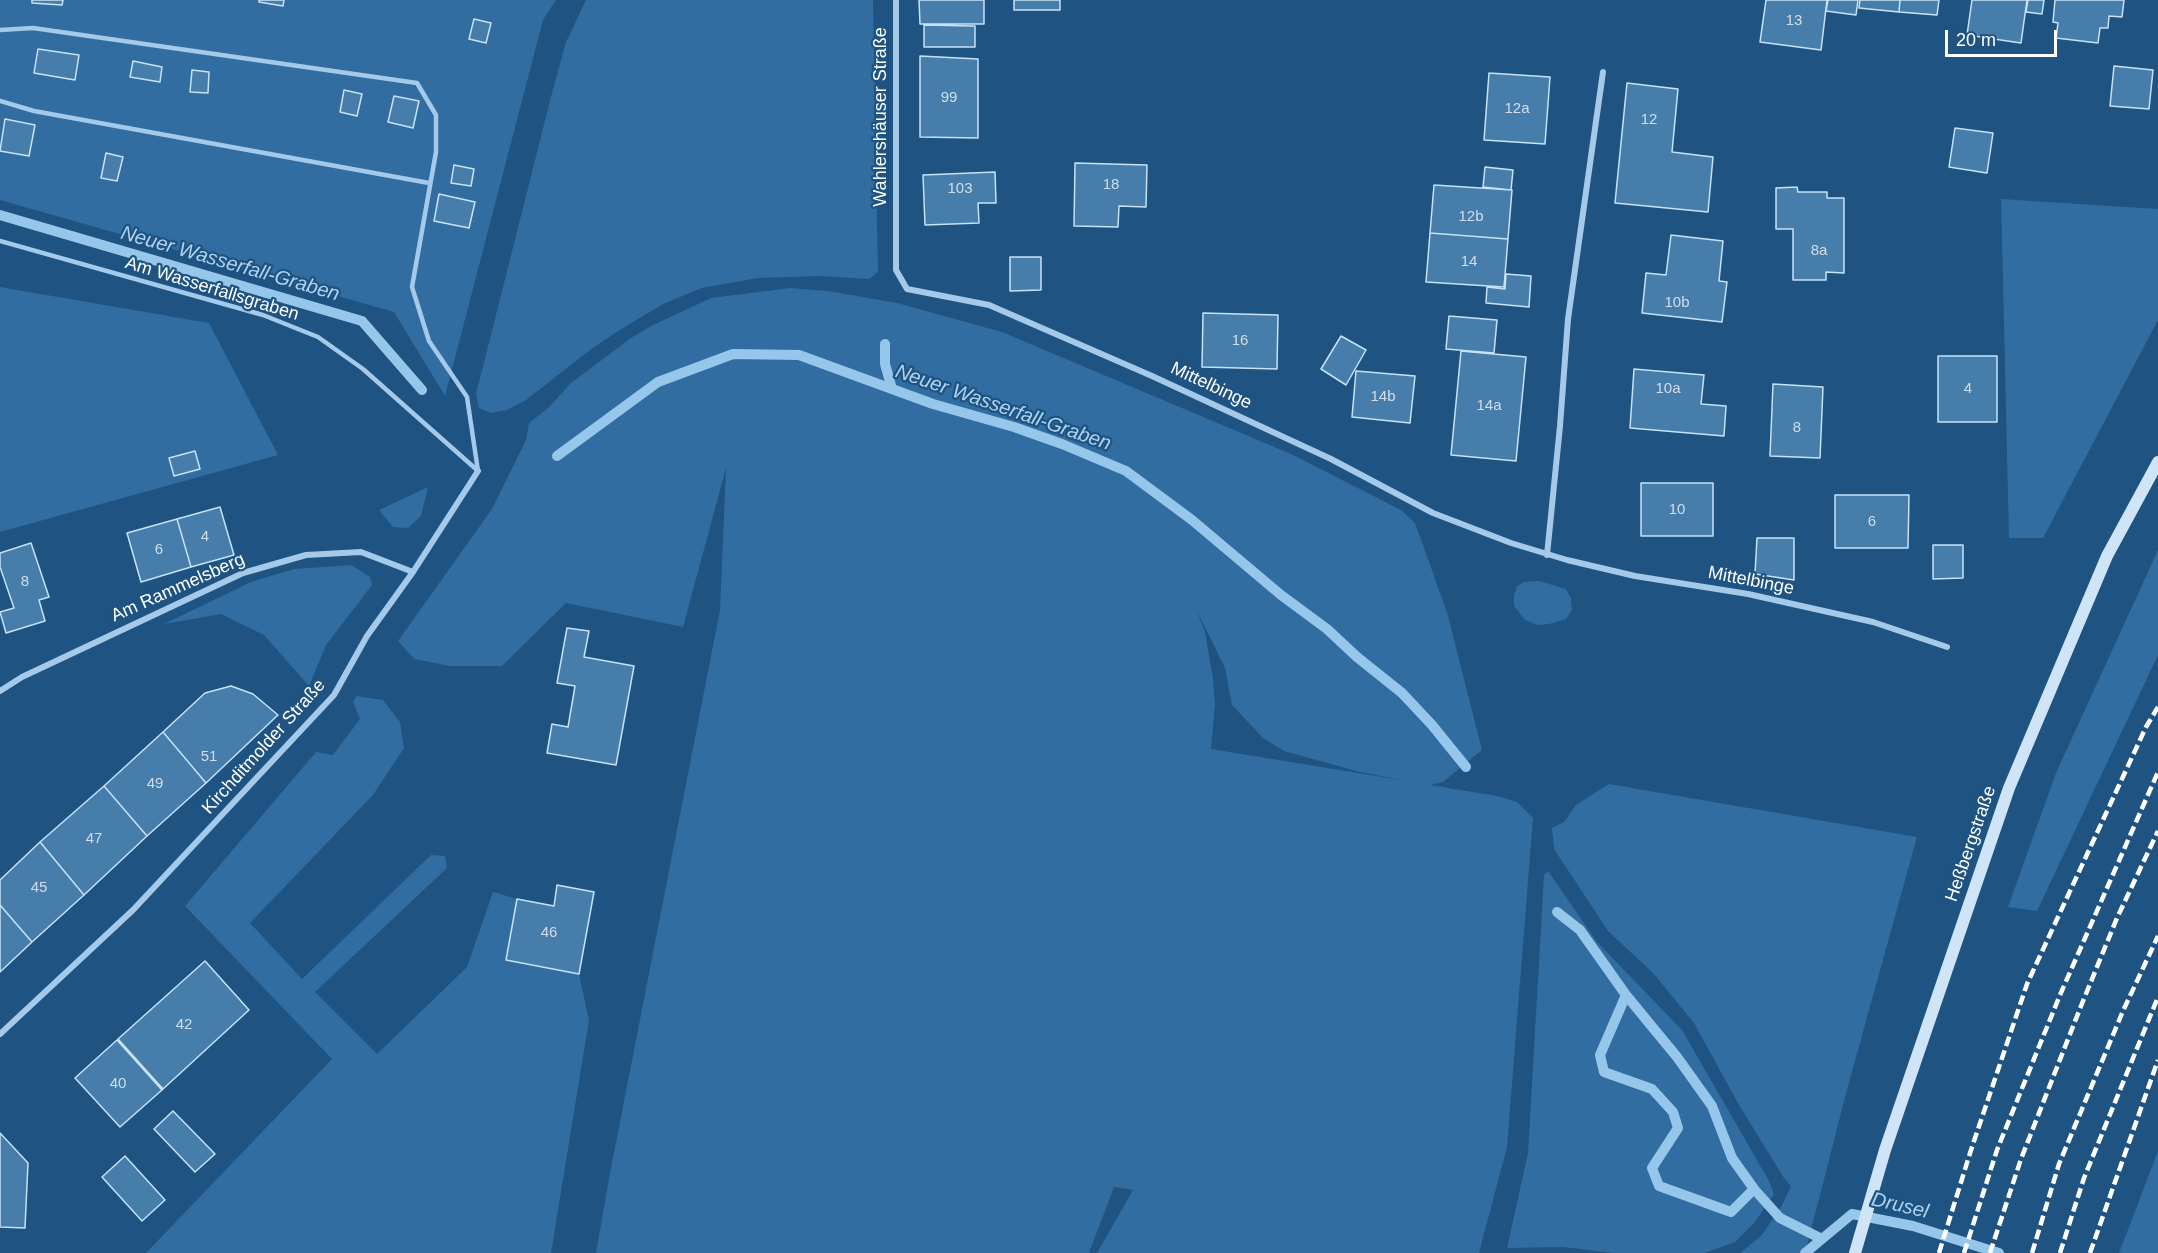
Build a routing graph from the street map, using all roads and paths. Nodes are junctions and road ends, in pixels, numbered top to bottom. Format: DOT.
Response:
graph roads {
  1 [pos="896,0"];
  2 [pos="0,30"];
  3 [pos="1603,72"];
  4 [pos="0,101"];
  5 [pos="429,183"];
  6 [pos="896,235"];
  7 [pos="0,241"];
  8 [pos="2158,462"];
  9 [pos="478,471"];
  10 [pos="1547,555"];
  11 [pos="413,572"];
  12 [pos="1947,646"];
  13 [pos="0,691"];
  14 [pos="0,1034"];
  15 [pos="1855,1253"];
  1 -- 6 [label="street, Wahlershäuser Straße"];
  2 -- 5 [label="lane"];
  3 -- 10 [label="street"];
  4 -- 5 [label="lane"];
  5 -- 9 [label="lane"];
  6 -- 10 [label="street, Mittelbinge"];
  7 -- 9 [label="lane, Am Wasserfallsgraben"];
  8 -- 15 [label="main road, Heßbergstraße"];
  9 -- 11 [label="street, Kirchditmolder Straße"];
  10 -- 12 [label="street, Mittelbinge"];
  11 -- 13 [label="street, Am Rammelsberg"];
  11 -- 14 [label="street, Kirchditmolder Straße"];
}
